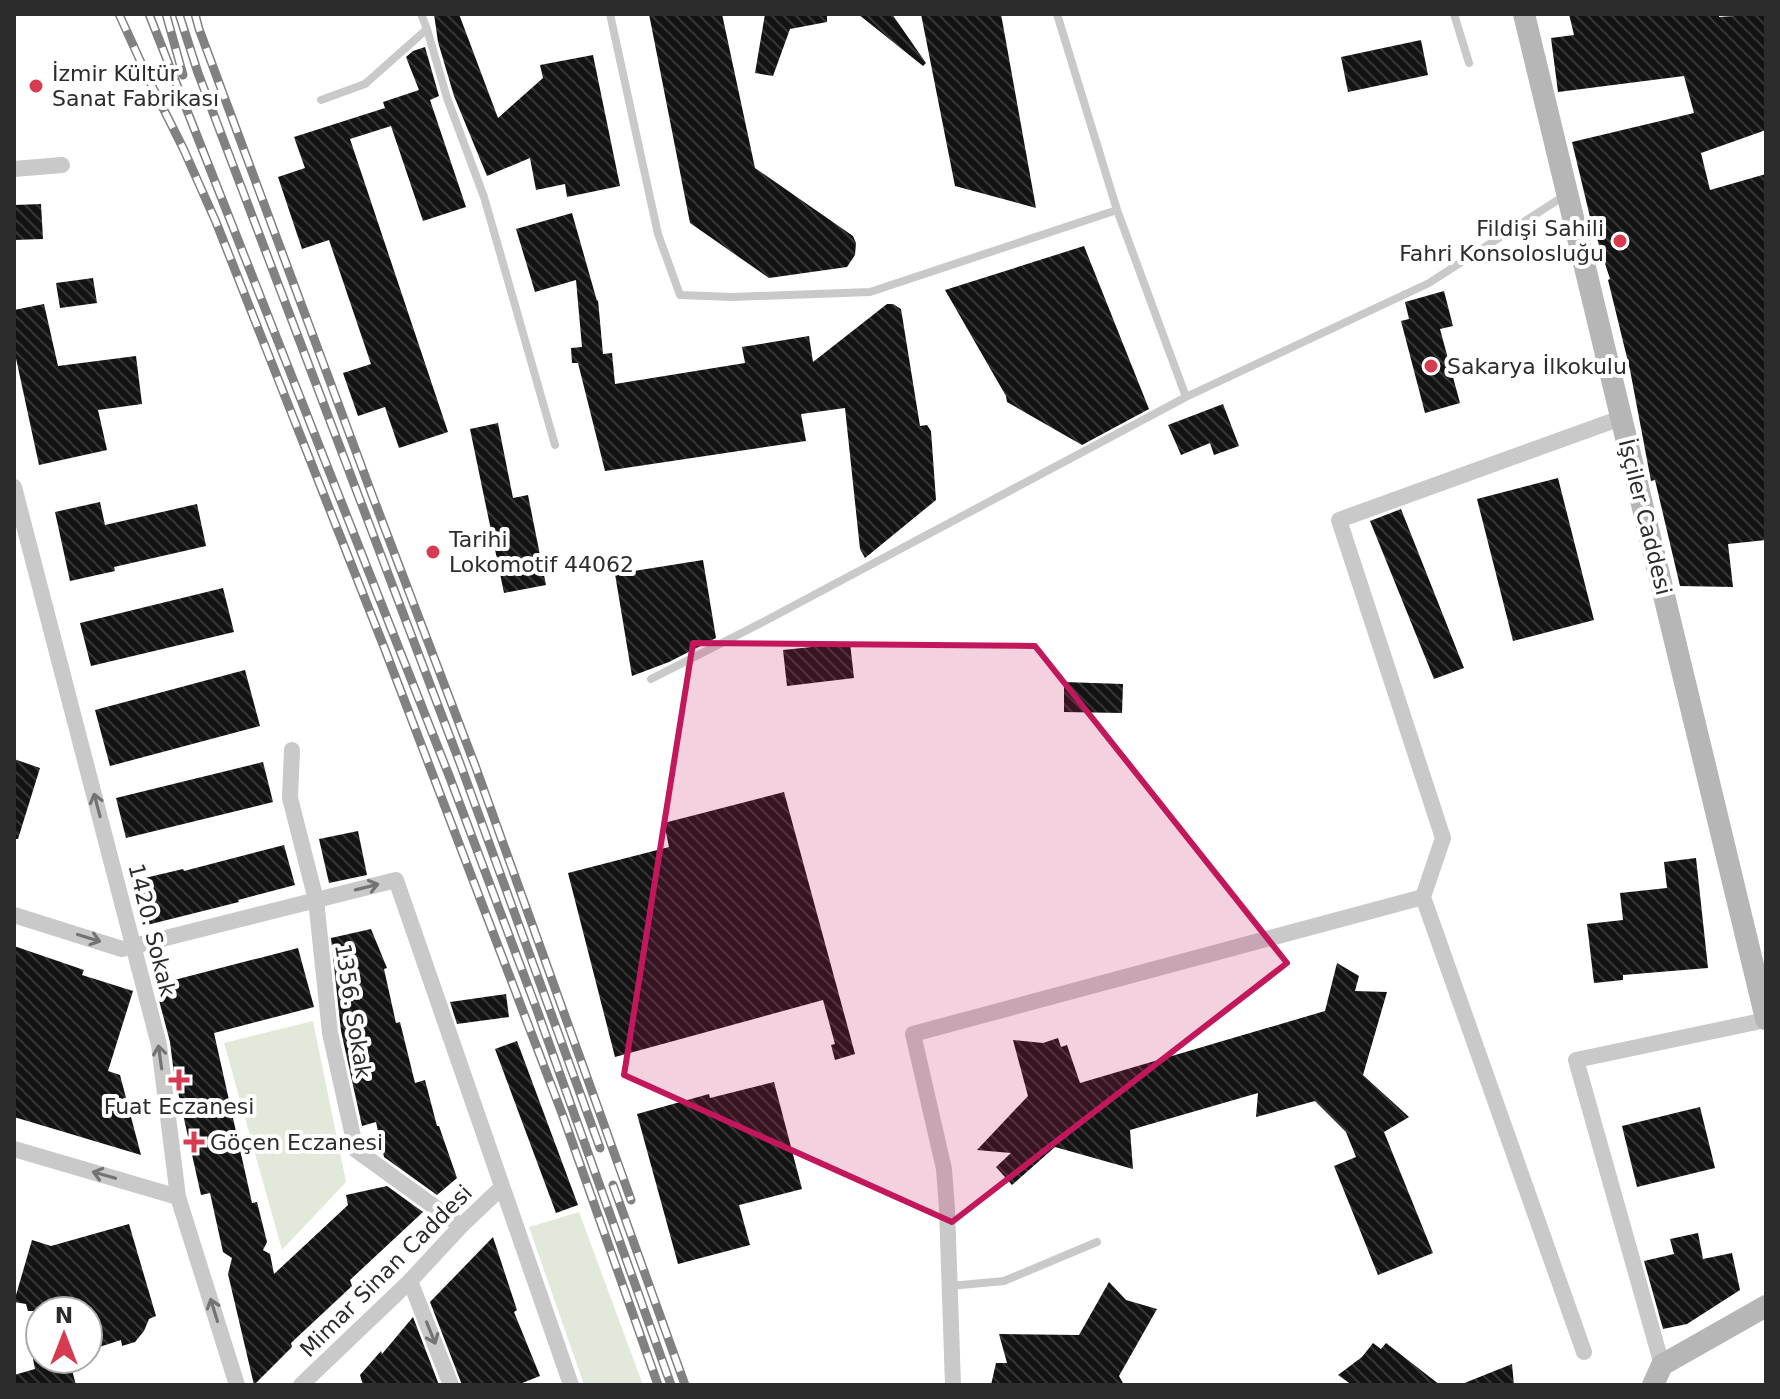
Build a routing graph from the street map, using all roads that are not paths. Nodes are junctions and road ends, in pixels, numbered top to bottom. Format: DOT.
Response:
graph roads {
  1 [pos="421,14"];
  2 [pos="610,14"];
  3 [pos="1057,14"];
  4 [pos="1454,14"];
  5 [pos="1524,14"];
  6 [pos="427,29"];
  7 [pos="1469,63"];
  8 [pos="321,100"];
  9 [pos="62,165"];
  10 [pos="14,169"];
  11 [pos="1567,193"];
  12 [pos="1117,210"];
  13 [pos="1186,397"];
  14 [pos="1621,418"];
  15 [pos="555,445"];
  16 [pos="15,494"];
  17 [pos="651,679"];
  18 [pos="292,750"];
  19 [pos="1423,897"];
  20 [pos="316,900"];
  21 [pos="14,915"];
  22 [pos="134,945"];
  23 [pos="1766,1020"];
  24 [pos="14,1149"];
  25 [pos="501,1188"];
  26 [pos="178,1197"];
  27 [pos="461,1226"];
  28 [pos="1097,1242"];
  29 [pos="410,1281"];
  30 [pos="950,1286"];
  31 [pos="1766,1306"];
  32 [pos="1584,1352"];
  33 [pos="1658,1375"];
  34 [pos="237,1385"];
  35 [pos="301,1385"];
  36 [pos="451,1385"];
  37 [pos="571,1385"];
  38 [pos="953,1385"];
  1 -- 6 [label="lane"];
  2 -- 12 [label="lane"];
  3 -- 12 [label="lane"];
  4 -- 7 [label="lane"];
  5 -- 11 [label="street, İşçiler Caddesi"];
  6 -- 8 [label="lane"];
  6 -- 15 [label="lane"];
  9 -- 10 [label="street"];
  11 -- 13 [label="lane"];
  11 -- 14 [label="street, İşçiler Caddesi"];
  12 -- 13 [label="lane"];
  13 -- 17 [label="lane"];
  14 -- 19 [label="street"];
  14 -- 23 [label="street, İşçiler Caddesi"];
  22 -- 16 [label="street, 1420. Sokak, one-way"];
  18 -- 20 [label="street, 1356. Sokak"];
  19 -- 30 [label="street"];
  19 -- 32 [label="street"];
  20 -- 22 [label="street"];
  20 -- 25 [label="street, one-way"];
  20 -- 27 [label="street, 1356. Sokak"];
  21 -- 22 [label="street, one-way"];
  26 -- 22 [label="street, 1420. Sokak, one-way"];
  23 -- 33 [label="street"];
  26 -- 24 [label="street, one-way"];
  25 -- 27 [label="street, Mimar Sinan Caddesi"];
  25 -- 37 [label="street"];
  34 -- 26 [label="street, 1420. Sokak, one-way"];
  27 -- 29 [label="street, Mimar Sinan Caddesi"];
  28 -- 30 [label="lane"];
  29 -- 35 [label="street, Mimar Sinan Caddesi"];
  29 -- 36 [label="street, one-way"];
  30 -- 38 [label="street"];
  31 -- 33 [label="street"];
}
